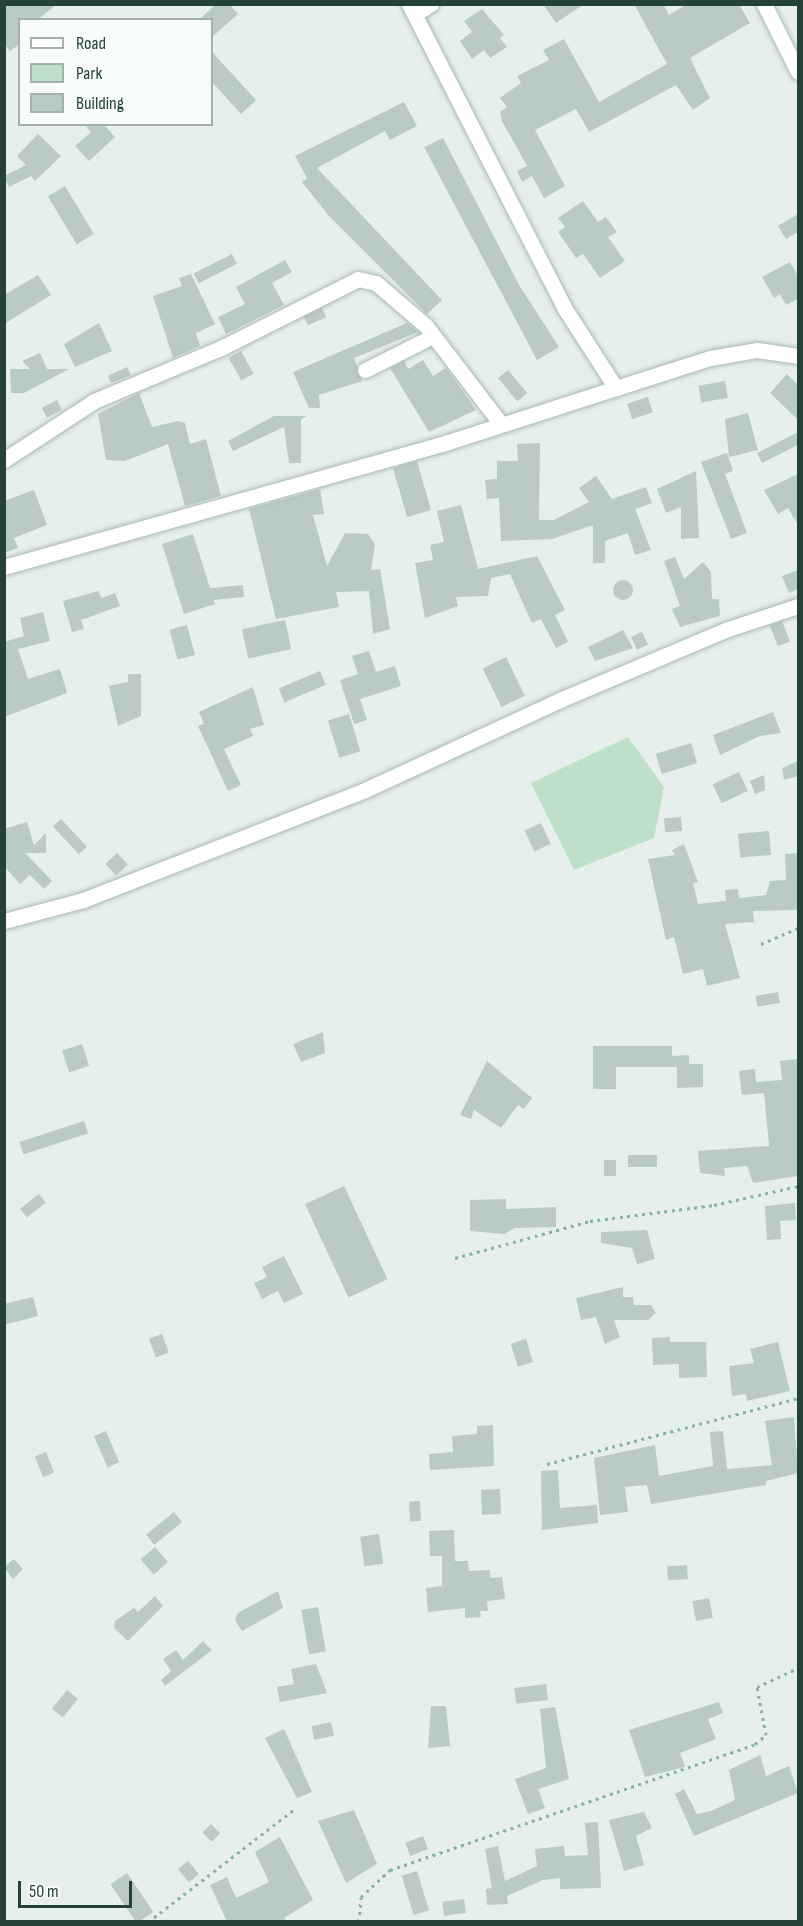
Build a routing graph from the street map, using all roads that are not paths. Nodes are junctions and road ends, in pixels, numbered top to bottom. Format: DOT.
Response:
graph roads {
  1 [pos="431,4"];
  2 [pos="764,4"];
  3 [pos="412,9"];
  4 [pos="797,64"];
  5 [pos="433,336"];
  6 [pos="798,356"];
  7 [pos="365,370"];
  8 [pos="616,388"];
  9 [pos="501,423"];
  10 [pos="4,460"];
  11 [pos="4,567"];
  12 [pos="798,606"];
  13 [pos="4,921"];
  1 -- 3 [label="street"];
  2 -- 4 [label="street"];
  3 -- 8 [label="street"];
  5 -- 7 [label="street"];
  5 -- 9 [label="street"];
  5 -- 10 [label="street"];
  6 -- 8 [label="street"];
  8 -- 9 [label="street"];
  9 -- 11 [label="street"];
  12 -- 13 [label="street"];
}
